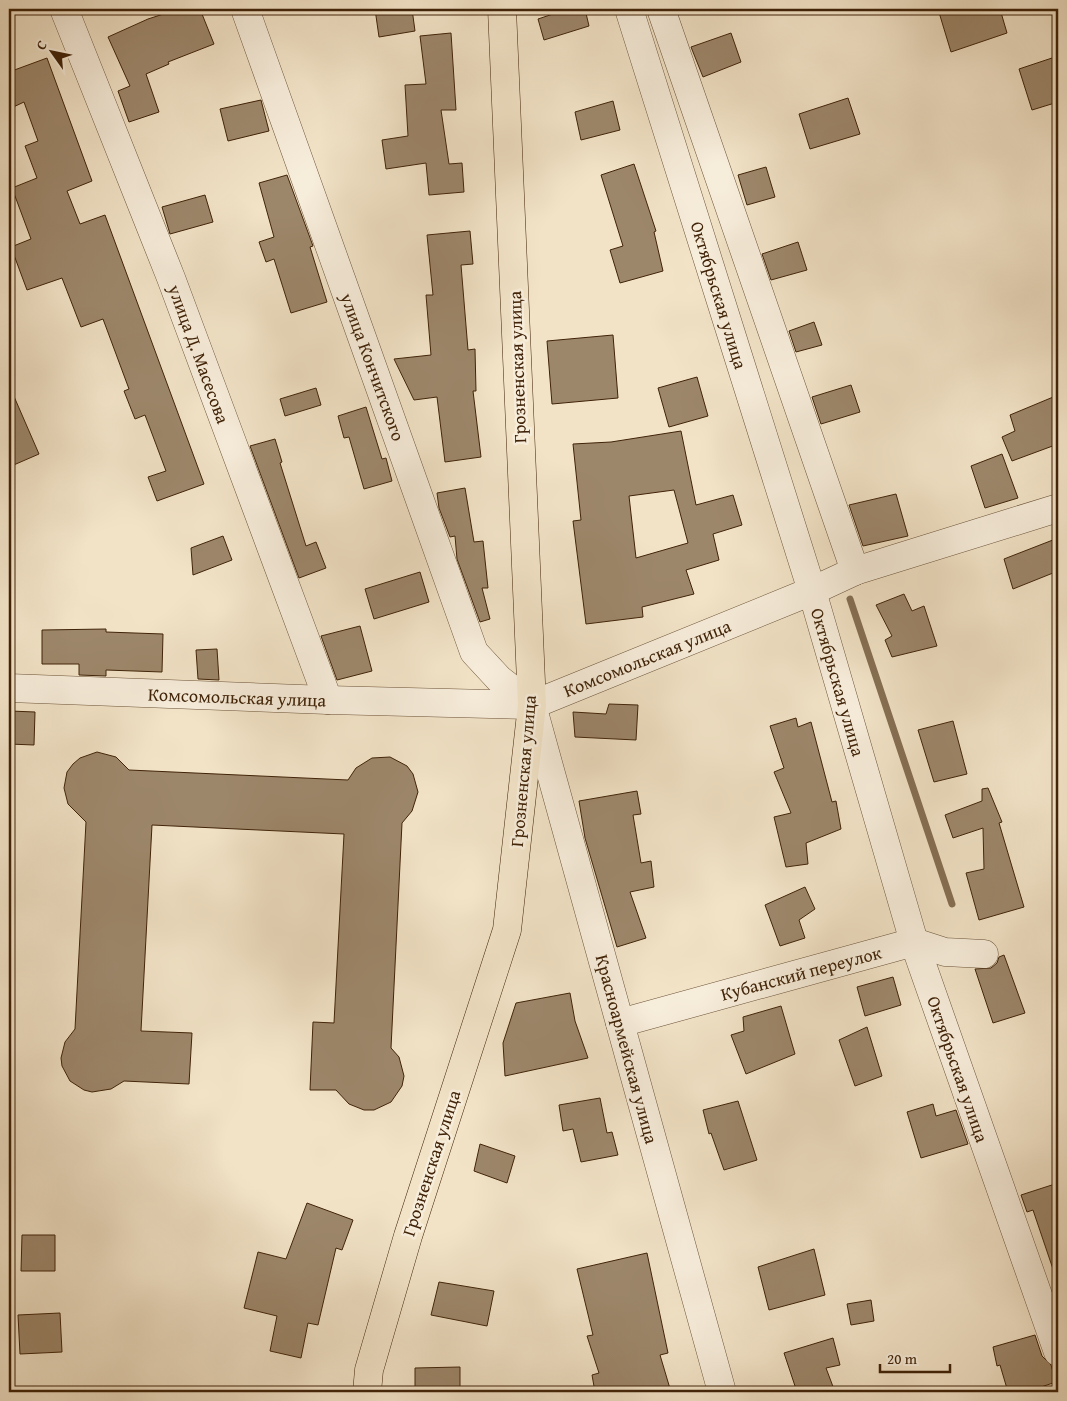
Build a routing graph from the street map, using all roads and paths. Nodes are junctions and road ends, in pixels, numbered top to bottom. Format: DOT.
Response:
graph roads {
  1 [pos="64,9"];
  2 [pos="245,9"];
  3 [pos="502,9"];
  4 [pos="629,9"];
  5 [pos="662,9"];
  6 [pos="1058,508"];
  7 [pos="855,571"];
  8 [pos="812,591"];
  9 [pos="9,688"];
  10 [pos="328,700"];
  11 [pos="532,705"];
  12 [pos="914,942"];
  13 [pos="984,954"];
  14 [pos="620,1023"];
  15 [pos="1058,1352"];
  16 [pos="367,1392"];
  17 [pos="722,1392"];
  1 -- 10 [label="street, улица Д. Масесова"];
  2 -- 11 [label="street, улица Кончитского"];
  3 -- 11 [label="main road, Грозненская улица"];
  4 -- 8 [label="street, Октябрьская улица"];
  5 -- 7 [label="street"];
  6 -- 7 [label="street, Комсомольская улица"];
  7 -- 8 [label="street, Комсомольская улица"];
  8 -- 11 [label="street, Комсомольская улица"];
  8 -- 12 [label="street, Октябрьская улица"];
  9 -- 10 [label="street, Комсомольская улица"];
  10 -- 11 [label="street, Комсомольская улица"];
  11 -- 14 [label="street, Красноармейская улица"];
  11 -- 16 [label="main road, Грозненская улица"];
  12 -- 13 [label="street"];
  12 -- 14 [label="street, Кубанский переулок"];
  12 -- 15 [label="street, Октябрьская улица"];
  14 -- 17 [label="street, Красноармейская улица"];
}
